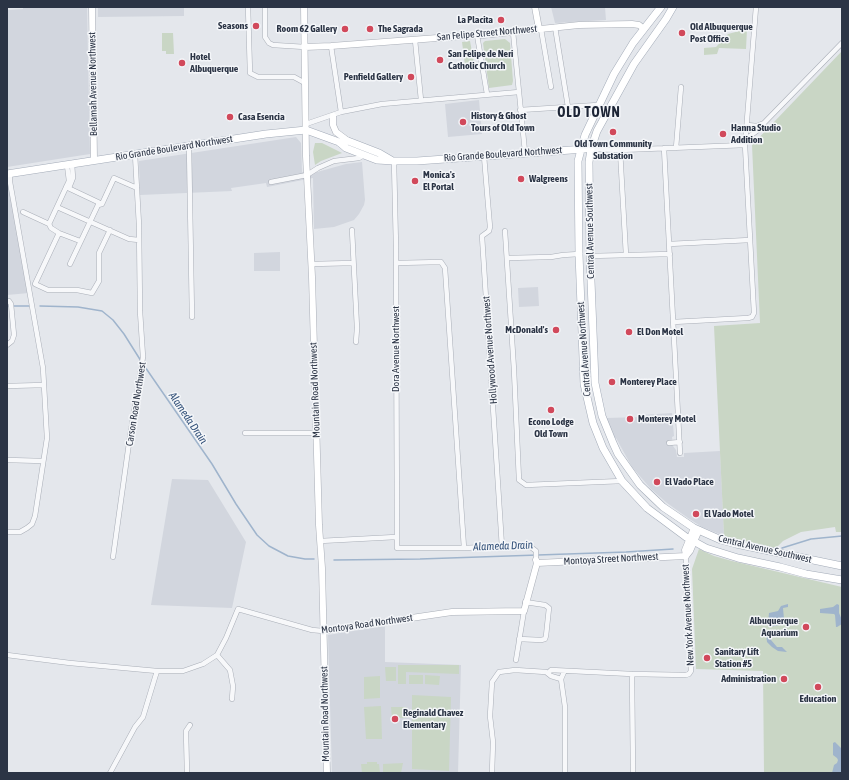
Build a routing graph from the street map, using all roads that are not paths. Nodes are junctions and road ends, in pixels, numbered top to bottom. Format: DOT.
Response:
graph roads {
  1 [pos="92,7"];
  2 [pos="248,7"];
  3 [pos="265,7"];
  4 [pos="304,7"];
  5 [pos="535,7"];
  6 [pos="661,7"];
  7 [pos="673,7"];
  8 [pos="756,7"];
  9 [pos="555,27"];
  10 [pos="540,29"];
  11 [pos="644,29"];
  12 [pos="513,32"];
  13 [pos="477,35"];
  14 [pos="415,40"];
  15 [pos="842,43"];
  16 [pos="331,46"];
  17 [pos="305,47"];
  18 [pos="305,83"];
  19 [pos="551,87"];
  20 [pos="681,87"];
  21 [pos="519,92"];
  22 [pos="487,94"];
  23 [pos="421,100"];
  24 [pos="598,105"];
  25 [pos="568,107"];
  26 [pos="520,110"];
  27 [pos="341,112"];
  28 [pos="333,116"];
  29 [pos="764,123"];
  30 [pos="747,125"];
  31 [pos="306,127"];
  32 [pos="348,141"];
  33 [pos="339,142"];
  34 [pos="746,142"];
  35 [pos="189,146"];
  36 [pos="580,148"];
  37 [pos="664,148"];
  38 [pos="676,148"];
  39 [pos="591,149"];
  40 [pos="620,150"];
  41 [pos="524,152"];
  42 [pos="135,154"];
  43 [pos="364,155"];
  44 [pos="484,156"];
  45 [pos="94,160"];
  46 [pos="392,160"];
  47 [pos="69,164"];
  48 [pos="8,174"];
  49 [pos="307,175"];
  50 [pos="271,182"];
  51 [pos="68,187"];
  52 [pos="137,188"];
  53 [pos="102,204"];
  54 [pos="57,207"];
  55 [pos="23,212"];
  56 [pos="90,222"];
  57 [pos="49,224"];
  58 [pos="110,230"];
  59 [pos="352,230"];
  60 [pos="505,232"];
  61 [pos="59,233"];
  62 [pos="139,240"];
  63 [pos="750,240"];
  64 [pos="80,241"];
  65 [pos="669,244"];
  66 [pos="579,254"];
  67 [pos="670,254"];
  68 [pos="590,256"];
  69 [pos="626,256"];
  70 [pos="506,258"];
  71 [pos="353,262"];
  72 [pos="396,263"];
  73 [pos="70,264"];
  74 [pos="312,264"];
  75 [pos="7,301"];
  76 [pos="192,318"];
  77 [pos="673,322"];
  78 [pos="356,342"];
  79 [pos="7,345"];
  80 [pos="44,385"];
  81 [pos="7,386"];
  82 [pos="246,433"];
  83 [pos="317,433"];
  84 [pos="680,442"];
  85 [pos="669,443"];
  86 [pos="680,453"];
  87 [pos="7,460"];
  88 [pos="43,461"];
  89 [pos="622,481"];
  90 [pos="696,529"];
  91 [pos="7,532"];
  92 [pos="396,537"];
  93 [pos="692,540"];
  94 [pos="320,542"];
  95 [pos="502,547"];
  96 [pos="464,548"];
  97 [pos="686,556"];
  98 [pos="113,557"];
  99 [pos="536,561"];
  100 [pos="842,566"];
  101 [pos="842,580"];
  102 [pos="525,602"];
  103 [pos="524,611"];
  104 [pos="323,631"];
  105 [pos="519,639"];
  106 [pos="7,655"];
  107 [pos="217,655"];
  108 [pos="516,660"];
  109 [pos="157,671"];
  110 [pos="564,672"];
  111 [pos="548,673"];
  112 [pos="632,674"];
  113 [pos="561,679"];
  114 [pos="232,699"];
  115 [pos="190,725"];
  116 [pos="110,773"];
  117 [pos="187,773"];
  118 [pos="327,773"];
  119 [pos="492,773"];
  120 [pos="565,773"];
  121 [pos="633,773"];
  1 -- 45 [label="street, Bellamah Avenue Northwest"];
  2 -- 18 [label="street"];
  3 -- 17 [label="street, San Felipe Street Northwest"];
  4 -- 17 [label="street, Mountain Road Northwest"];
  5 -- 10 [label="street"];
  6 -- 11 [label="main road, Central Avenue Northwest"];
  7 -- 39 [label="main road, Central Avenue Southwest"];
  8 -- 30 [label="street"];
  9 -- 10 [label="street, San Felipe Street Northwest"];
  9 -- 11 [label="street, San Felipe Street Northwest"];
  9 -- 25 [label="street"];
  10 -- 12 [label="street, San Felipe Street Northwest"];
  10 -- 19 [label="street"];
  11 -- 24 [label="main road, Central Avenue Northwest"];
  12 -- 13 [label="street, San Felipe Street Northwest"];
  12 -- 21 [label="street"];
  13 -- 14 [label="street, San Felipe Street Northwest"];
  13 -- 22 [label="street"];
  14 -- 16 [label="street, San Felipe Street Northwest"];
  14 -- 23 [label="street"];
  15 -- 29 [label="street"];
  16 -- 17 [label="street, San Felipe Street Northwest"];
  16 -- 27 [label="street"];
  17 -- 18 [label="street, Mountain Road Northwest"];
  18 -- 31 [label="street, Mountain Road Northwest"];
  20 -- 38 [label="street"];
  21 -- 22 [label="street"];
  21 -- 26 [label="street"];
  22 -- 23 [label="street"];
  23 -- 27 [label="street"];
  24 -- 25 [label="street"];
  24 -- 36 [label="main road, Central Avenue Northwest"];
  25 -- 26 [label="street"];
  26 -- 41 [label="street"];
  27 -- 28 [label="street"];
  28 -- 31 [label="street"];
  28 -- 32 [label="street"];
  29 -- 30 [label="street"];
  29 -- 34 [label="street"];
  30 -- 34 [label="street"];
  31 -- 33 [label="main road, Rio Grande Boulevard Northwest"];
  31 -- 35 [label="main road, Rio Grande Boulevard Northwest"];
  31 -- 49 [label="street, Mountain Road Northwest"];
  32 -- 33 [label="main road, Rio Grande Boulevard Northwest"];
  32 -- 46 [label="main road, Rio Grande Boulevard Northwest"];
  33 -- 43 [label="main road, Rio Grande Boulevard Northwest"];
  34 -- 38 [label="street"];
  34 -- 63 [label="street"];
  35 -- 42 [label="main road, Rio Grande Boulevard Northwest"];
  35 -- 76 [label="street"];
  36 -- 39 [label="main road, Rio Grande Boulevard Northwest"];
  36 -- 41 [label="main road, Rio Grande Boulevard Northwest"];
  36 -- 66 [label="main road, Central Avenue Northwest"];
  37 -- 38 [label="street"];
  37 -- 40 [label="street"];
  37 -- 65 [label="street"];
  39 -- 40 [label="street"];
  39 -- 68 [label="main road, Central Avenue Southwest"];
  40 -- 69 [label="street"];
  41 -- 44 [label="main road, Rio Grande Boulevard Northwest"];
  42 -- 45 [label="main road, Rio Grande Boulevard Northwest"];
  42 -- 52 [label="street, Carson Road Northwest"];
  43 -- 46 [label="main road, Rio Grande Boulevard Northwest"];
  43 -- 49 [label="street"];
  44 -- 46 [label="main road, Rio Grande Boulevard Northwest"];
  44 -- 95 [label="street, Hollywood Avenue Northwest"];
  45 -- 47 [label="main road, Rio Grande Boulevard Northwest"];
  46 -- 72 [label="street, Dora Avenue Northwest"];
  47 -- 48 [label="main road, Rio Grande Boulevard Northwest"];
  47 -- 51 [label="street"];
  48 -- 80 [label="street"];
  49 -- 50 [label="street"];
  49 -- 74 [label="street, Mountain Road Northwest"];
  51 -- 53 [label="street"];
  51 -- 54 [label="street"];
  52 -- 53 [label="street"];
  52 -- 62 [label="street, Carson Road Northwest"];
  53 -- 56 [label="street"];
  54 -- 56 [label="street"];
  54 -- 57 [label="street"];
  55 -- 57 [label="street"];
  56 -- 58 [label="street"];
  56 -- 64 [label="street"];
  57 -- 61 [label="street"];
  58 -- 61 [label="street"];
  58 -- 62 [label="street"];
  59 -- 71 [label="street"];
  60 -- 70 [label="street"];
  61 -- 64 [label="street"];
  62 -- 98 [label="street, Carson Road Northwest"];
  63 -- 65 [label="street"];
  63 -- 77 [label="street"];
  64 -- 73 [label="street"];
  65 -- 67 [label="street"];
  66 -- 70 [label="street"];
  66 -- 89 [label="main road, Central Avenue Northwest"];
  67 -- 69 [label="street"];
  67 -- 77 [label="street"];
  68 -- 69 [label="street"];
  68 -- 90 [label="main road, Central Avenue Southwest"];
  70 -- 89 [label="street"];
  71 -- 74 [label="street"];
  71 -- 78 [label="street"];
  72 -- 92 [label="street, Dora Avenue Northwest"];
  72 -- 96 [label="street"];
  74 -- 83 [label="street, Mountain Road Northwest"];
  75 -- 79 [label="street"];
  77 -- 84 [label="street"];
  80 -- 81 [label="street"];
  80 -- 88 [label="street"];
  82 -- 83 [label="street"];
  83 -- 94 [label="street, Mountain Road Northwest"];
  84 -- 85 [label="street"];
  84 -- 86 [label="street"];
  87 -- 88 [label="street"];
  88 -- 91 [label="street"];
  89 -- 93 [label="main road, Central Avenue Northwest"];
  90 -- 93 [label="street, New York Avenue Northwest"];
  90 -- 100 [label="main road, Central Avenue Southwest"];
  92 -- 94 [label="street"];
  92 -- 96 [label="street"];
  93 -- 97 [label="street, New York Avenue Northwest"];
  93 -- 101 [label="main road, Central Avenue Northwest"];
  94 -- 104 [label="street, Mountain Road Northwest"];
  95 -- 96 [label="street"];
  95 -- 99 [label="street"];
  97 -- 99 [label="street, Montoya Street Northwest"];
  97 -- 112 [label="street, New York Avenue Northwest"];
  99 -- 102 [label="street"];
  102 -- 103 [label="street"];
  102 -- 105 [label="street"];
  103 -- 104 [label="street, Montoya Road Northwest"];
  103 -- 105 [label="street"];
  104 -- 107 [label="street, Montoya Road Northwest"];
  104 -- 118 [label="street, Mountain Road Northwest"];
  105 -- 108 [label="street"];
  106 -- 109 [label="street"];
  107 -- 109 [label="street"];
  107 -- 114 [label="street"];
  109 -- 116 [label="street"];
  110 -- 111 [label="street"];
  110 -- 112 [label="street"];
  110 -- 113 [label="street"];
  111 -- 113 [label="street"];
  111 -- 119 [label="street"];
  112 -- 121 [label="street"];
  113 -- 120 [label="street"];
  115 -- 117 [label="street"];
}
